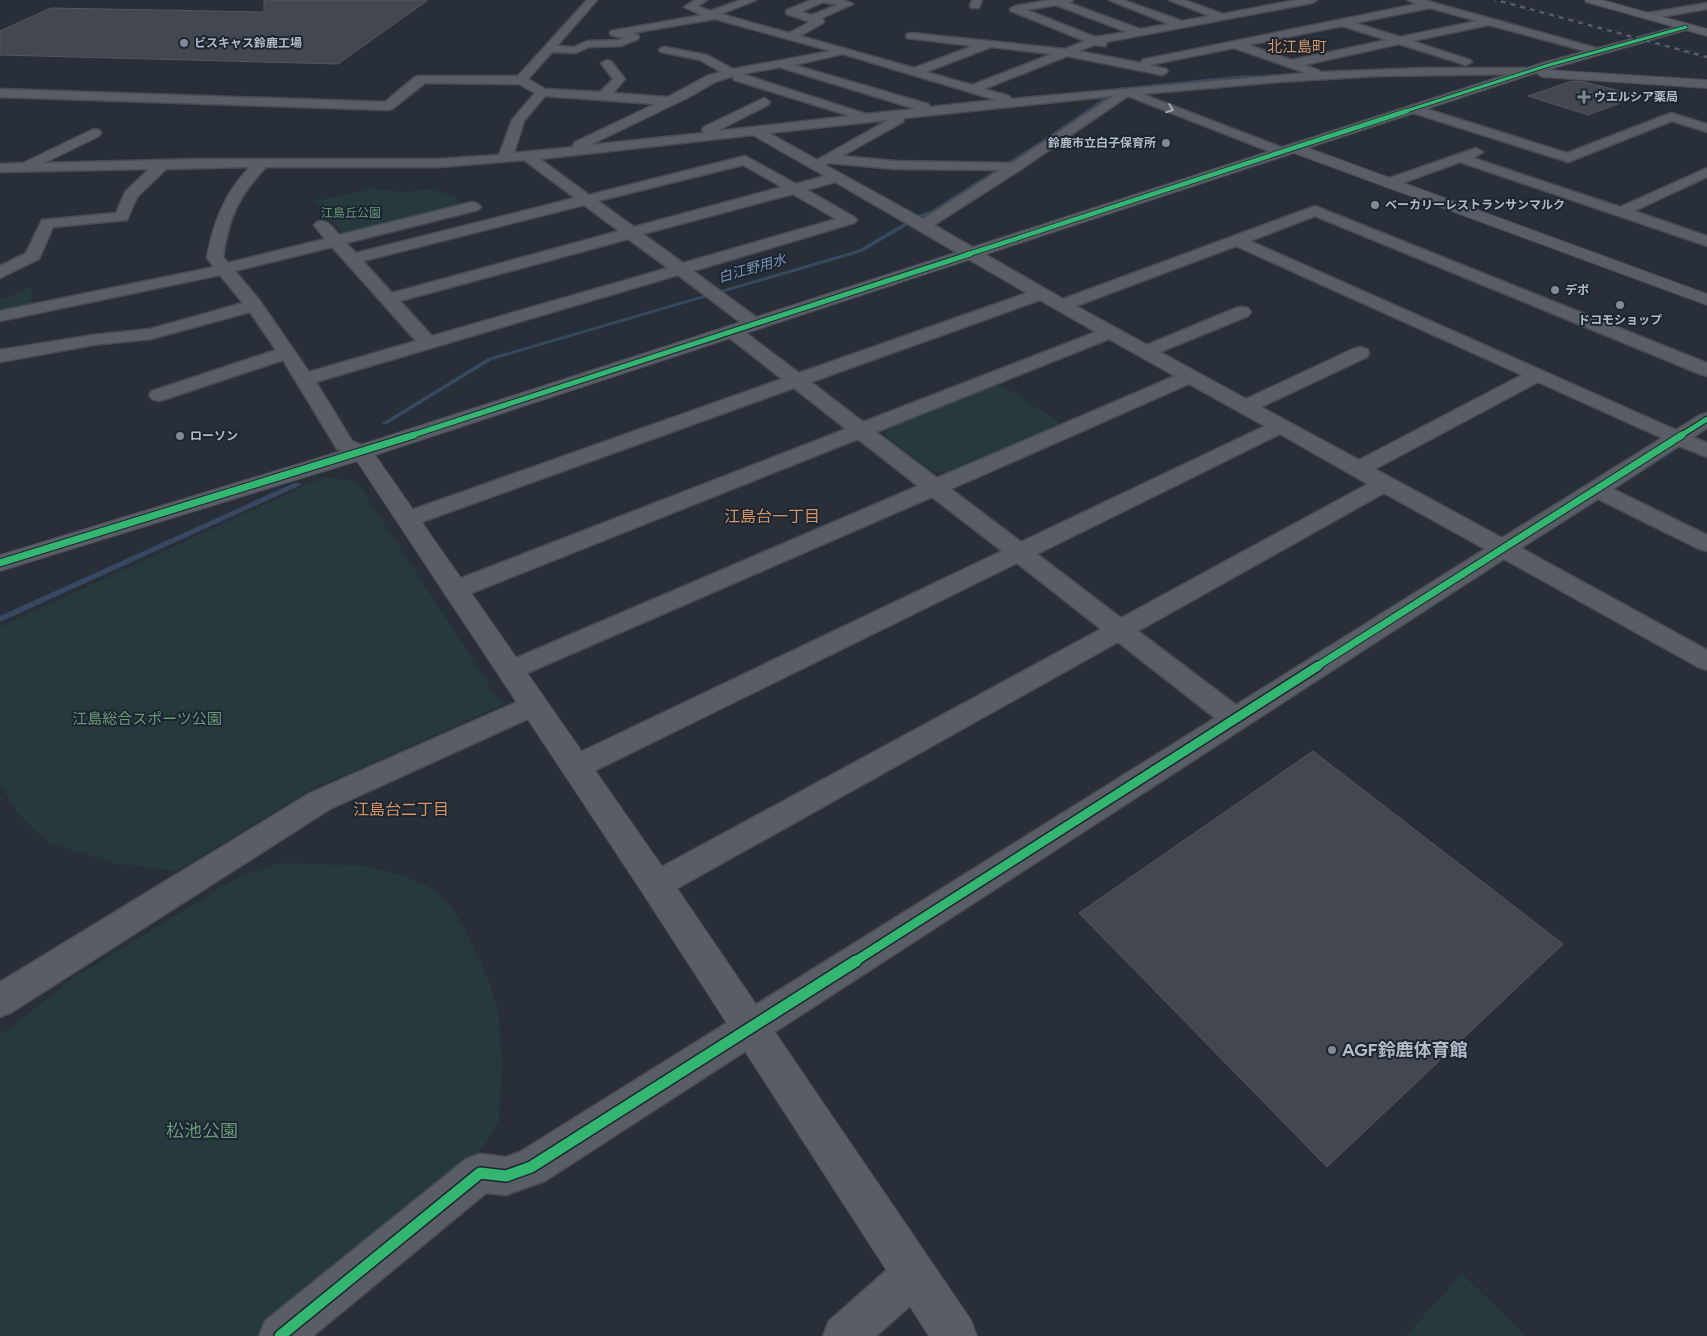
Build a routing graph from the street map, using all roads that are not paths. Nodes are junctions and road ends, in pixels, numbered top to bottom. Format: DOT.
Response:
graph roads {
  1 [pos="592,0"];
  2 [pos="751,0"];
  3 [pos="820,0"];
  4 [pos="826,0"];
  5 [pos="1114,0"];
  6 [pos="1174,0"];
  7 [pos="1312,0"];
  8 [pos="1412,0"];
  9 [pos="1590,0"];
  10 [pos="1684,0"];
  11 [pos="1062,1"];
  12 [pos="1240,2"];
  13 [pos="699,5"];
  14 [pos="1295,5"];
  15 [pos="1429,5"];
  16 [pos="1707,5"];
  17 [pos="1262,10"];
  18 [pos="712,15"];
  19 [pos="1648,16"];
  20 [pos="1222,17"];
  21 [pos="1323,17"];
  22 [pos="640,18"];
  23 [pos="814,18"];
  24 [pos="1342,22"];
  25 [pos="1487,22"];
  26 [pos="1182,25"];
  27 [pos="1686,27"];
  28 [pos="1200,31"];
  29 [pos="1139,33"];
  30 [pos="1707,33"];
  31 [pos="791,36"];
  32 [pos="911,36"];
  33 [pos="1218,37"];
  34 [pos="1399,40"];
  35 [pos="1094,41"];
  36 [pos="990,44"];
  37 [pos="1236,44"];
  38 [pos="550,49"];
  39 [pos="665,50"];
  40 [pos="1596,51"];
  41 [pos="843,52"];
  42 [pos="1066,52"];
  43 [pos="830,55"];
  44 [pos="948,60"];
  45 [pos="1146,62"];
  46 [pos="607,63"];
  47 [pos="966,64"];
  48 [pos="1291,64"];
  49 [pos="786,66"];
  50 [pos="1485,69"];
  51 [pos="991,71"];
  52 [pos="913,72"];
  53 [pos="1526,72"];
  54 [pos="731,73"];
  55 [pos="1324,75"];
  56 [pos="1008,76"];
  57 [pos="896,78"];
  58 [pos="522,80"];
  59 [pos="1026,80"];
  60 [pos="880,84"];
  61 [pos="1707,84"];
  62 [pos="1054,87"];
  63 [pos="864,89"];
  64 [pos="973,89"];
  65 [pos="1124,91"];
  66 [pos="0,92"];
  67 [pos="542,92"];
  68 [pos="1080,94"];
  69 [pos="604,96"];
  70 [pos="669,102"];
  71 [pos="764,102"];
  72 [pos="1015,102"];
  73 [pos="825,104"];
  74 [pos="1414,109"];
  75 [pos="936,110"];
  76 [pos="907,114"];
  77 [pos="868,118"];
  78 [pos="1707,128"];
  79 [pos="755,131"];
  80 [pos="94,133"];
  81 [pos="692,138"];
  82 [pos="1512,140"];
  83 [pos="623,146"];
  84 [pos="1287,150"];
  85 [pos="570,151"];
  86 [pos="527,156"];
  87 [pos="638,157"];
  88 [pos="505,158"];
  89 [pos="1460,158"];
  90 [pos="821,162"];
  91 [pos="262,163"];
  92 [pos="162,164"];
  93 [pos="1008,167"];
  94 [pos="0,168"];
  95 [pos="26,168"];
  96 [pos="654,168"];
  97 [pos="837,177"];
  98 [pos="1703,177"];
  99 [pos="670,179"];
  100 [pos="7,182"];
  101 [pos="1390,183"];
  102 [pos="794,188"];
  103 [pos="586,200"];
  104 [pos="1621,212"];
  105 [pos="918,222"];
  106 [pos="492,224"];
  107 [pos="322,225"];
  108 [pos="630,234"];
  109 [pos="335,241"];
  110 [pos="1238,241"];
  111 [pos="1707,241"];
  112 [pos="970,253"];
  113 [pos="352,259"];
  114 [pos="224,268"];
  115 [pos="680,270"];
  116 [pos="0,273"];
  117 [pos="1041,294"];
  118 [pos="388,299"];
  119 [pos="1707,300"];
  120 [pos="254,305"];
  121 [pos="1062,305"];
  122 [pos="1242,312"];
  123 [pos="0,316"];
  124 [pos="754,324"];
  125 [pos="732,331"];
  126 [pos="1111,332"];
  127 [pos="428,343"];
  128 [pos="1147,351"];
  129 [pos="1360,352"];
  130 [pos="288,353"];
  131 [pos="0,356"];
  132 [pos="1707,370"];
  133 [pos="1537,375"];
  134 [pos="1191,376"];
  135 [pos="305,379"];
  136 [pos="794,380"];
  137 [pos="159,395"];
  138 [pos="1247,406"];
  139 [pos="1707,419"];
  140 [pos="1281,426"];
  141 [pos="862,430"];
  142 [pos="1676,438"];
  143 [pos="1707,451"];
  144 [pos="362,452"];
  145 [pos="1360,470"];
  146 [pos="1384,484"];
  147 [pos="936,487"];
  148 [pos="1596,489"];
  149 [pos="408,518"];
  150 [pos="1707,544"];
  151 [pos="1503,548"];
  152 [pos="1020,554"];
  153 [pos="0,563"];
  154 [pos="455,590"];
  155 [pos="1119,628"];
  156 [pos="1707,661"];
  157 [pos="511,671"];
  158 [pos="533,705"];
  159 [pos="1235,719"];
  160 [pos="576,767"];
  161 [pos="656,885"];
  162 [pos="0,1001"];
  163 [pos="751,1028"];
  164 [pos="913,1276"];
  165 [pos="280,1336"];
  166 [pos="844,1336"];
  167 [pos="955,1336"];
  1 -- 38 [label="street"];
  2 -- 18 [label="street"];
  3 -- 23 [label="street"];
  4 -- 23 [label="street"];
  5 -- 26 [label="street"];
  6 -- 20 [label="street"];
  7 -- 14 [label="street"];
  8 -- 15 [label="street"];
  9 -- 19 [label="main road"];
  10 -- 16 [label="street"];
  11 -- 29 [label="street"];
  11 -- 35 [label="street"];
  12 -- 17 [label="street"];
  13 -- 18 [label="street"];
  13 -- 22 [label="street"];
  14 -- 17 [label="street"];
  15 -- 24 [label="street"];
  15 -- 25 [label="street"];
  16 -- 19 [label="street"];
  17 -- 20 [label="street"];
  18 -- 31 [label="street"];
  18 -- 38 [label="street"];
  19 -- 27 [label="main road"];
  20 -- 26 [label="street"];
  21 -- 24 [label="street"];
  23 -- 31 [label="street"];
  24 -- 34 [label="street"];
  24 -- 37 [label="street"];
  25 -- 34 [label="street"];
  25 -- 40 [label="street"];
  26 -- 28 [label="street"];
  26 -- 29 [label="street"];
  27 -- 30 [label="main road"];
  27 -- 40 [label="street"];
  29 -- 35 [label="street"];
  31 -- 41 [label="street"];
  32 -- 36 [label="street"];
  33 -- 37 [label="street"];
  34 -- 48 [label="street"];
  34 -- 50 [label="street"];
  35 -- 42 [label="street"];
  35 -- 45 [label="street"];
  36 -- 42 [label="street"];
  36 -- 44 [label="street"];
  37 -- 45 [label="street"];
  37 -- 48 [label="street"];
  38 -- 58 [label="street"];
  39 -- 54 [label="street"];
  40 -- 53 [label="street"];
  41 -- 43 [label="street"];
  41 -- 52 [label="street"];
  42 -- 45 [label="street"];
  42 -- 56 [label="street"];
  43 -- 49 [label="street"];
  43 -- 54 [label="street"];
  44 -- 47 [label="street"];
  44 -- 52 [label="street"];
  46 -- 69 [label="street"];
  48 -- 55 [label="street"];
  49 -- 63 [label="street"];
  49 -- 73 [label="street"];
  50 -- 53 [label="street"];
  50 -- 55 [label="street"];
  51 -- 56 [label="street"];
  52 -- 57 [label="street"];
  52 -- 64 [label="street"];
  53 -- 61 [label="street"];
  53 -- 74 [label="street"];
  54 -- 70 [label="street"];
  55 -- 65 [label="street"];
  56 -- 59 [label="street"];
  56 -- 64 [label="street"];
  58 -- 66 [label="street"];
  58 -- 67 [label="street"];
  60 -- 63 [label="street"];
  62 -- 68 [label="street"];
  63 -- 73 [label="street"];
  63 -- 75 [label="street"];
  64 -- 72 [label="street"];
  65 -- 68 [label="street"];
  65 -- 84 [label="street, one-way"];
  65 -- 93 [label="street"];
  67 -- 69 [label="street"];
  67 -- 88 [label="street"];
  68 -- 72 [label="street"];
  69 -- 70 [label="street"];
  70 -- 85 [label="street"];
  71 -- 81 [label="street"];
  72 -- 75 [label="street"];
  73 -- 77 [label="street"];
  74 -- 82 [label="street"];
  74 -- 84 [label="street"];
  75 -- 76 [label="street"];
  76 -- 77 [label="street"];
  76 -- 90 [label="street"];
  77 -- 79 [label="street"];
  78 -- 82 [label="street"];
  79 -- 81 [label="street"];
  79 -- 90 [label="street"];
  80 -- 95 [label="street"];
  81 -- 83 [label="street"];
  82 -- 89 [label="street"];
  83 -- 85 [label="street"];
  83 -- 87 [label="street"];
  84 -- 101 [label="street"];
  84 -- 112 [label="street"];
  85 -- 86 [label="street"];
  86 -- 88 [label="street"];
  86 -- 103 [label="street"];
  88 -- 91 [label="street"];
  89 -- 101 [label="street"];
  89 -- 104 [label="street"];
  90 -- 93 [label="street"];
  90 -- 97 [label="street"];
  91 -- 92 [label="street"];
  91 -- 114 [label="street"];
  92 -- 95 [label="street"];
  92 -- 116 [label="street"];
  93 -- 105 [label="street"];
  94 -- 95 [label="street"];
  95 -- 100 [label="street"];
  96 -- 99 [label="street"];
  97 -- 102 [label="street"];
  97 -- 105 [label="street"];
  98 -- 104 [label="street"];
  99 -- 102 [label="street"];
  99 -- 103 [label="street"];
  101 -- 119 [label="street"];
  102 -- 108 [label="street"];
  102 -- 115 [label="street"];
  103 -- 106 [label="street"];
  103 -- 108 [label="street"];
  104 -- 111 [label="street"];
  105 -- 112 [label="street"];
  106 -- 109 [label="street"];
  106 -- 113 [label="street"];
  107 -- 109 [label="street"];
  108 -- 115 [label="street"];
  108 -- 118 [label="street"];
  109 -- 113 [label="street"];
  109 -- 114 [label="street"];
  110 -- 121 [label="street"];
  110 -- 132 [label="street"];
  110 -- 133 [label="street"];
  112 -- 117 [label="street"];
  112 -- 124 [label="street"];
  113 -- 118 [label="street"];
  114 -- 120 [label="street"];
  114 -- 123 [label="street"];
  115 -- 124 [label="street"];
  115 -- 127 [label="street"];
  117 -- 121 [label="street"];
  117 -- 136 [label="street"];
  118 -- 127 [label="street"];
  120 -- 130 [label="street"];
  120 -- 131 [label="street"];
  121 -- 126 [label="street"];
  122 -- 128 [label="street"];
  124 -- 125 [label="street"];
  125 -- 136 [label="street"];
  125 -- 144 [label="street"];
  126 -- 128 [label="street"];
  126 -- 141 [label="street"];
  127 -- 135 [label="street"];
  128 -- 134 [label="street"];
  129 -- 138 [label="street"];
  130 -- 135 [label="street"];
  130 -- 137 [label="street"];
  133 -- 142 [label="street"];
  133 -- 145 [label="street"];
  134 -- 138 [label="street"];
  134 -- 147 [label="street"];
  135 -- 144 [label="street"];
  136 -- 141 [label="street"];
  136 -- 149 [label="street"];
  138 -- 140 [label="street"];
  139 -- 142 [label="street"];
  140 -- 145 [label="street"];
  140 -- 152 [label="street"];
  141 -- 147 [label="street"];
  141 -- 154 [label="street"];
  142 -- 143 [label="street"];
  142 -- 148 [label="street"];
  144 -- 149 [label="street"];
  144 -- 153 [label="street"];
  145 -- 146 [label="street"];
  146 -- 151 [label="street"];
  146 -- 155 [label="street"];
  147 -- 152 [label="street"];
  147 -- 157 [label="street"];
  148 -- 150 [label="street"];
  148 -- 151 [label="street"];
  149 -- 154 [label="street"];
  151 -- 156 [label="street"];
  151 -- 159 [label="street"];
  152 -- 155 [label="street"];
  152 -- 160 [label="street"];
  154 -- 157 [label="street"];
  155 -- 159 [label="street"];
  155 -- 161 [label="street"];
  157 -- 158 [label="street"];
  158 -- 160 [label="street"];
  158 -- 162 [label="street"];
  159 -- 163 [label="street"];
  160 -- 161 [label="street"];
  161 -- 163 [label="street"];
  163 -- 164 [label="street"];
  163 -- 165 [label="street"];
  164 -- 166 [label="street"];
  164 -- 167 [label="street"];
}
